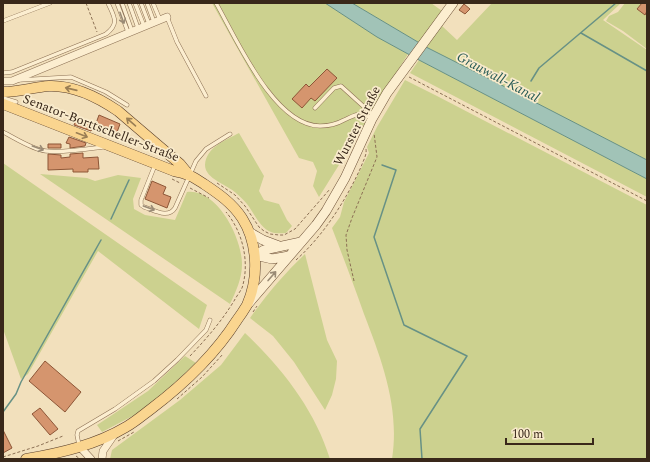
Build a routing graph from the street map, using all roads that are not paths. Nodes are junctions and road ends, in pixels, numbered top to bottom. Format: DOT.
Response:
graph roads {
  1 [pos="50,3"];
  2 [pos="108,3"];
  3 [pos="117,3"];
  4 [pos="122,3"];
  5 [pos="129,3"];
  6 [pos="135,3"];
  7 [pos="141,3"];
  8 [pos="147,3"];
  9 [pos="153,3"];
  10 [pos="216,3"];
  11 [pos="453,3"];
  12 [pos="3,21"];
  13 [pos="146,25"];
  14 [pos="3,73"];
  15 [pos="3,81"];
  16 [pos="12,81"];
  17 [pos="3,92"];
  18 [pos="206,96"];
  19 [pos="3,98"];
  20 [pos="16,102"];
  21 [pos="3,104"];
  22 [pos="127,105"];
  23 [pos="315,108"];
  24 [pos="372,120"];
  25 [pos="3,132"];
  26 [pos="230,134"];
  27 [pos="112,146"];
  28 [pos="155,163"];
  29 [pos="189,175"];
  30 [pos="249,232"];
  31 [pos="301,242"];
  32 [pos="281,246"];
  33 [pos="255,255"];
  34 [pos="289,256"];
  35 [pos="246,305"];
  36 [pos="210,320"];
  37 [pos="116,433"];
  38 [pos="79,446"];
  39 [pos="26,459"];
  40 [pos="91,459"];
  41 [pos="102,459"];
  1 -- 12 [label="lane"];
  2 -- 14 [label="lane"];
  3 -- 13 [label="lane, one-way"];
  4 -- 13 [label="lane"];
  5 -- 13 [label="lane"];
  6 -- 13 [label="lane"];
  7 -- 13 [label="lane"];
  8 -- 13 [label="lane"];
  9 -- 13 [label="lane"];
  10 -- 24 [label="lane"];
  11 -- 24 [label="main road, Wurster Straße"];
  13 -- 16 [label="street"];
  13 -- 18 [label="lane"];
  15 -- 16 [label="street"];
  16 -- 22 [label="lane"];
  29 -- 17 [label="main road, Senator-Borttscheller-Straße, one-way"];
  19 -- 20 [label="lane"];
  21 -- 27 [label="main road, Senator-Borttscheller-Straße, one-way"];
  23 -- 24 [label="lane"];
  24 -- 31 [label="main road, Wurster Straße"];
  25 -- 27 [label="lane, one-way"];
  26 -- 29 [label="lane"];
  27 -- 28 [label="main road, Senator-Borttscheller-Straße"];
  28 -- 29 [label="main road, Senator-Borttscheller-Straße"];
  28 -- 29 [label="lane, one-way"];
  29 -- 30 [label="main road, Senator-Borttscheller-Straße"];
  30 -- 32 [label="main road"];
  30 -- 33 [label="main road, Senator-Borttscheller-Straße"];
  31 -- 32 [label="main road"];
  31 -- 34 [label="main road, Wurster Straße"];
  32 -- 33 [label="main road"];
  33 -- 34 [label="main road"];
  33 -- 35 [label="main road, Wurster Straße"];
  35 -- 34 [label="main road, Wurster Straße, one-way"];
  35 -- 37 [label="main road, Wurster Straße"];
  36 -- 38 [label="lane"];
  37 -- 38 [label="main road, Wurster Straße"];
  37 -- 41 [label="street"];
  38 -- 39 [label="main road, Wurster Straße"];
  38 -- 40 [label="street"];
}
